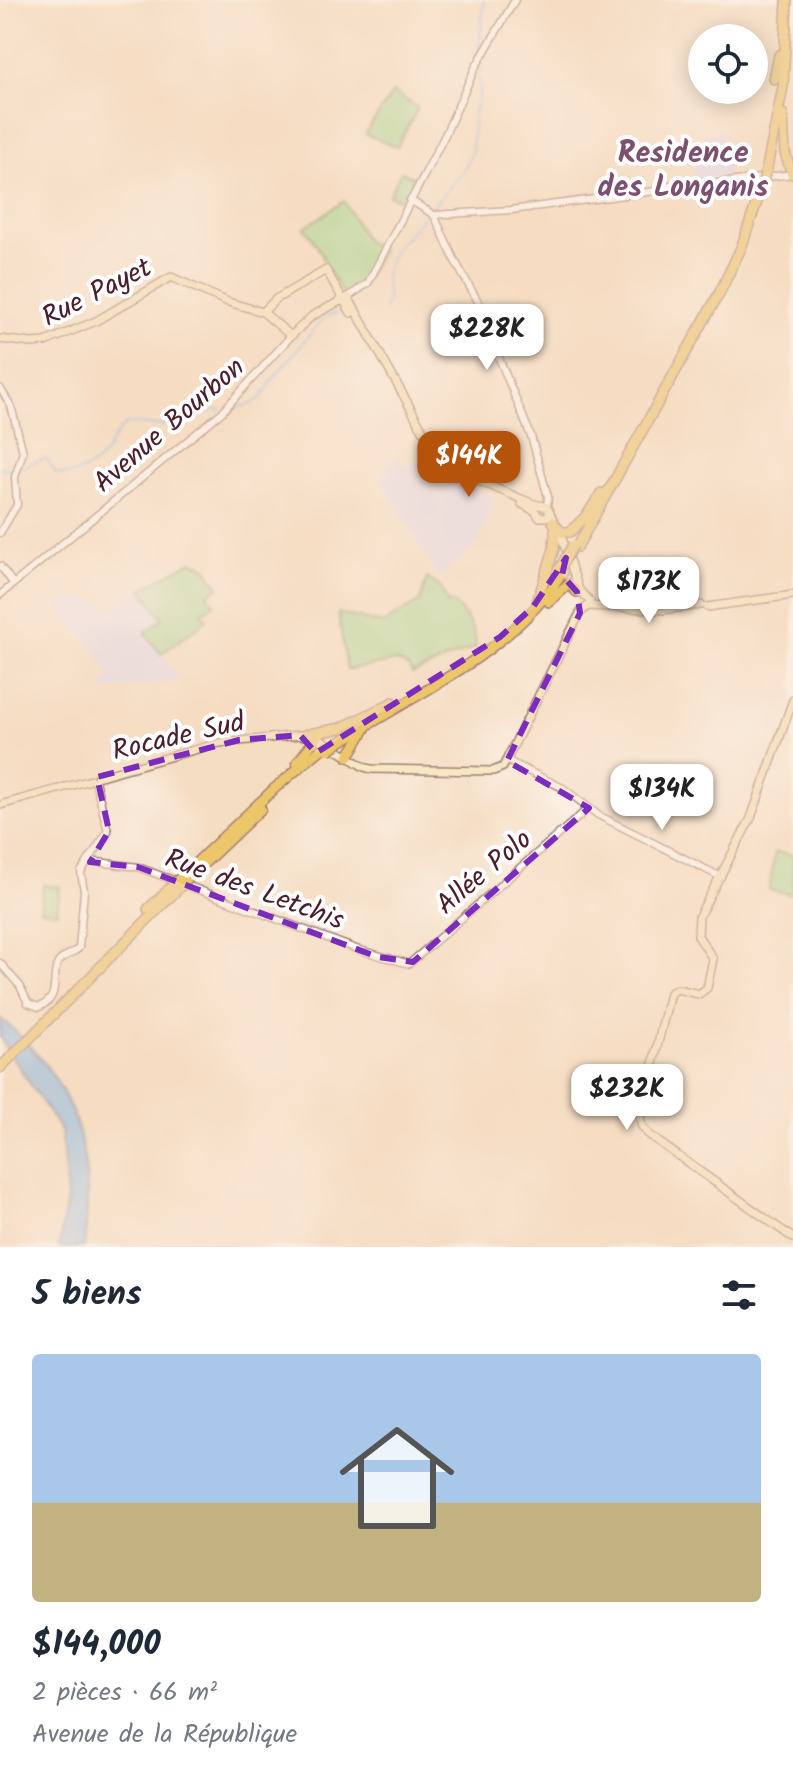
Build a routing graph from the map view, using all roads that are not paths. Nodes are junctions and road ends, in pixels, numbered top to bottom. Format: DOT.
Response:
graph roads {
  1 [pos="515,0"];
  2 [pos="785,0"];
  3 [pos="782,40"];
  4 [pos="774,79"];
  5 [pos="783,87"];
  6 [pos="770,95"];
  7 [pos="771,135"];
  8 [pos="765,166"];
  9 [pos="793,174"];
  10 [pos="758,193"];
  11 [pos="409,203"];
  12 [pos="431,212"];
  13 [pos="346,298"];
  14 [pos="263,312"];
  15 [pos="291,336"];
  16 [pos="500,337"];
  17 [pos="0,339"];
  18 [pos="492,342"];
  19 [pos="0,388"];
  20 [pos="642,430"];
  21 [pos="607,483"];
  22 [pos="614,499"];
  23 [pos="607,510"];
  24 [pos="546,513"];
  25 [pos="0,533"];
  26 [pos="583,537"];
  27 [pos="575,546"];
  28 [pos="0,566"];
  29 [pos="561,571"];
  30 [pos="9,582"];
  31 [pos="793,595"];
  32 [pos="537,602"];
  33 [pos="584,603"];
  34 [pos="471,662"];
  35 [pos="793,700"];
  36 [pos="393,702"];
  37 [pos="371,722"];
  38 [pos="302,735"];
  39 [pos="317,737"];
  40 [pos="337,740"];
  41 [pos="327,748"];
  42 [pos="306,751"];
  43 [pos="351,756"];
  44 [pos="508,761"];
  45 [pos="94,779"];
  46 [pos="0,805"];
  47 [pos="589,808"];
  48 [pos="243,818"];
  49 [pos="89,861"];
  50 [pos="185,877"];
  51 [pos="721,877"];
  52 [pos="0,963"];
  53 [pos="405,964"];
  54 [pos="42,1022"];
  55 [pos="0,1060"];
  56 [pos="0,1068"];
  57 [pos="793,1238"];
  1 -- 11 [label="street"];
  2 -- 3 [label="highway"];
  2 -- 5 [label="highway"];
  3 -- 4 [label="highway"];
  3 -- 7 [label="highway"];
  5 -- 8 [label="highway"];
  5 -- 9 [label="highway"];
  6 -- 7 [label="highway"];
  7 -- 8 [label="highway"];
  8 -- 10 [label="highway, bridge"];
  9 -- 12 [label="street"];
  10 -- 20 [label="highway"];
  10 -- 21 [label="highway"];
  11 -- 12 [label="street"];
  11 -- 13 [label="street"];
  12 -- 18 [label="street"];
  13 -- 14 [label="main road"];
  13 -- 15 [label="main road, Avenue Bourbon"];
  13 -- 24 [label="main road"];
  14 -- 15 [label="main road, Rue Payet"];
  14 -- 17 [label="main road, Rue Payet"];
  15 -- 30 [label="street, Avenue Bourbon"];
  16 -- 18 [label="street"];
  18 -- 24 [label="street"];
  19 -- 25 [label="street"];
  20 -- 22 [label="highway"];
  20 -- 26 [label="highway"];
  21 -- 24 [label="highway"];
  21 -- 27 [label="highway"];
  23 -- 26 [label="highway"];
  24 -- 32 [label="highway"];
  24 -- 33 [label="main road"];
  26 -- 27 [label="highway"];
  27 -- 29 [label="highway, bridge"];
  28 -- 30 [label="street"];
  29 -- 32 [label="highway"];
  29 -- 34 [label="highway"];
  31 -- 33 [label="main road"];
  32 -- 36 [label="highway"];
  33 -- 34 [label="highway"];
  33 -- 44 [label="main road"];
  34 -- 37 [label="highway"];
  35 -- 51 [label="main road"];
  36 -- 38 [label="highway"];
  36 -- 40 [label="highway"];
  37 -- 40 [label="highway"];
  37 -- 43 [label="highway"];
  38 -- 39 [label="main road, Rocade Sud"];
  38 -- 42 [label="highway"];
  38 -- 45 [label="main road, Rocade Sud"];
  39 -- 42 [label="highway"];
  39 -- 43 [label="main road"];
  40 -- 41 [label="highway, bridge"];
  41 -- 48 [label="highway"];
  41 -- 50 [label="highway"];
  42 -- 48 [label="highway"];
  43 -- 44 [label="main road"];
  44 -- 47 [label="street"];
  45 -- 46 [label="main road, Rocade Sud"];
  45 -- 49 [label="street"];
  47 -- 51 [label="street"];
  47 -- 53 [label="street, Allée Polo"];
  48 -- 50 [label="highway"];
  49 -- 52 [label="street"];
  49 -- 53 [label="street, Rue des Letchis"];
  50 -- 54 [label="highway, bridge"];
  51 -- 57 [label="main road"];
  54 -- 55 [label="highway"];
  54 -- 56 [label="highway"];
}
